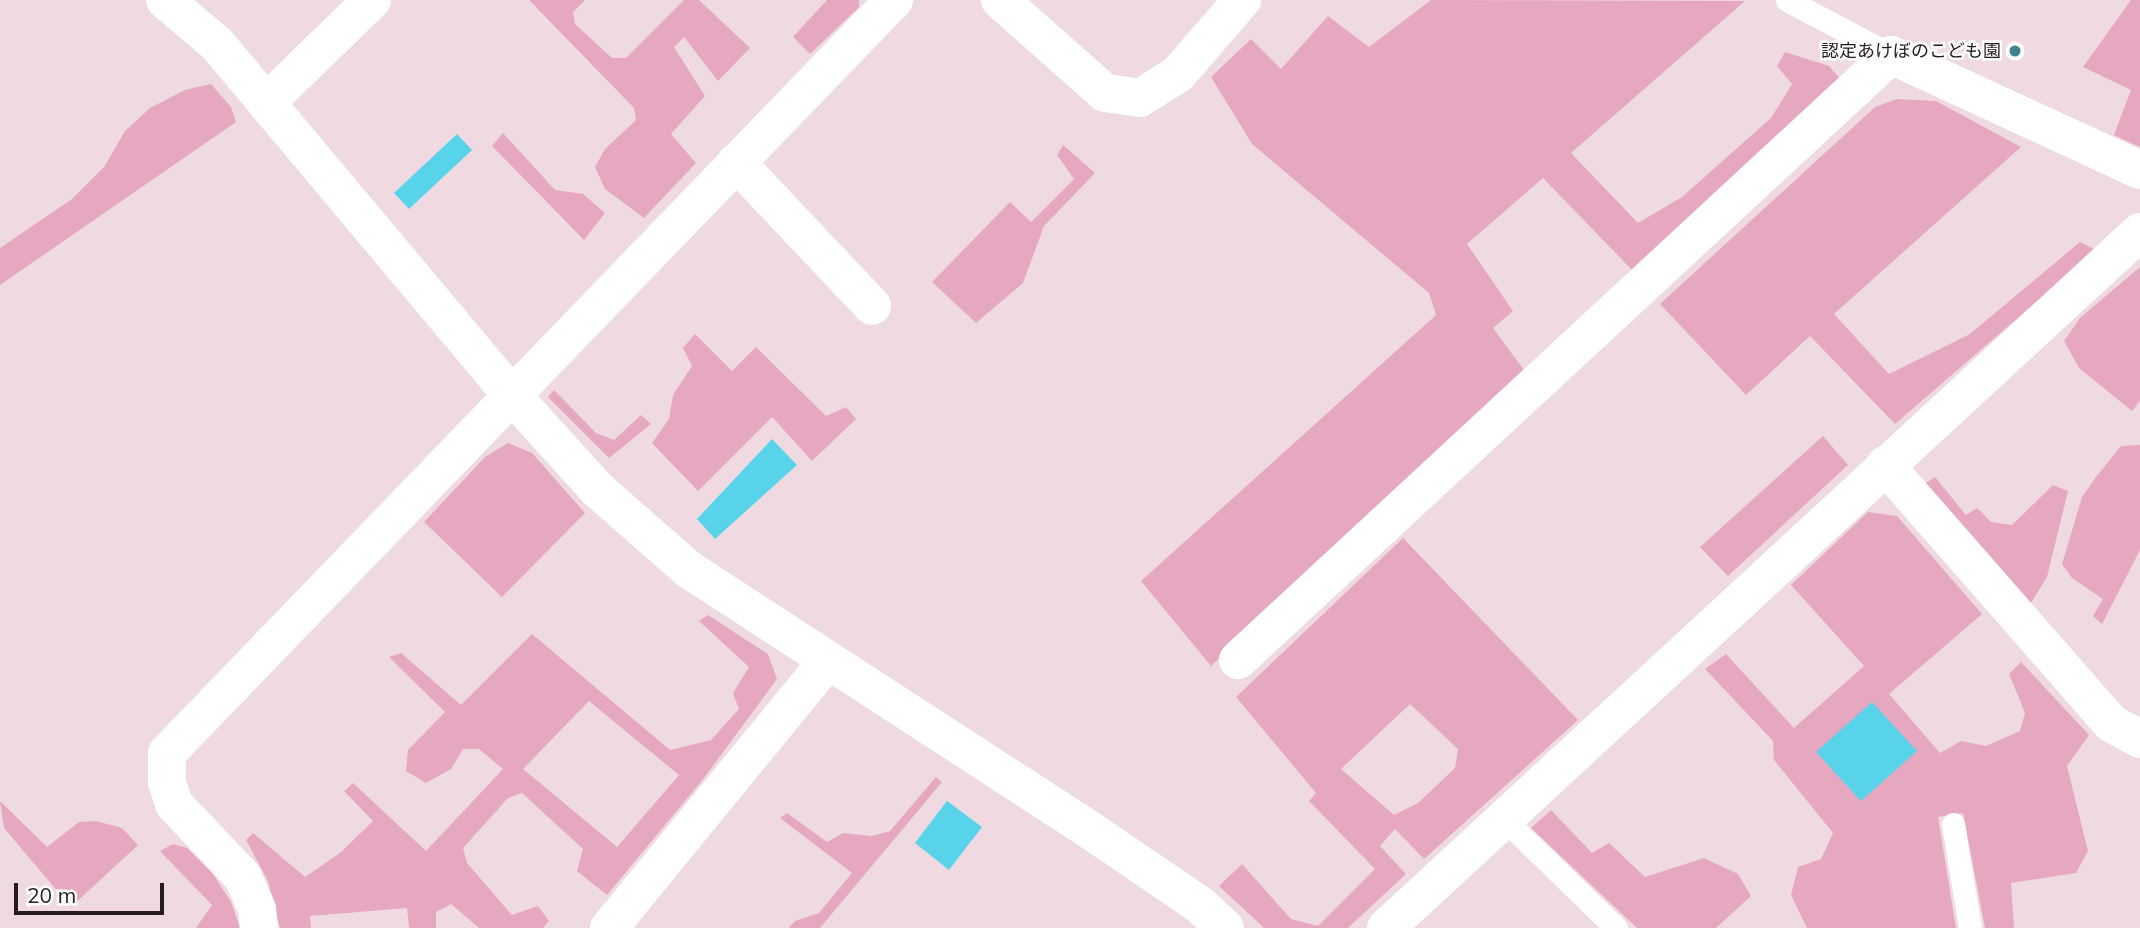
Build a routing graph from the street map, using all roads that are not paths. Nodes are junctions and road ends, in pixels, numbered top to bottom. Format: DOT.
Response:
graph roads {
  1 [pos="164,0"];
  2 [pos="372,0"];
  3 [pos="894,0"];
  4 [pos="1000,0"];
  5 [pos="1242,0"];
  6 [pos="1787,0"];
  7 [pos="1891,55"];
  8 [pos="267,103"];
  9 [pos="736,162"];
  10 [pos="2140,170"];
  11 [pos="2140,232"];
  12 [pos="872,306"];
  13 [pos="510,393"];
  14 [pos="1885,465"];
  15 [pos="828,660"];
  16 [pos="1238,660"];
  17 [pos="2140,740"];
  18 [pos="1504,819"];
  19 [pos="1953,824"];
  20 [pos="259,928"];
  21 [pos="609,928"];
  22 [pos="1225,928"];
  23 [pos="1385,928"];
  24 [pos="1616,928"];
  25 [pos="1970,928"];
  1 -- 8 [label="street"];
  2 -- 8 [label="street"];
  3 -- 9 [label="street"];
  4 -- 5 [label="street"];
  6 -- 7 [label="lane"];
  7 -- 10 [label="street"];
  7 -- 16 [label="street"];
  8 -- 13 [label="street"];
  9 -- 12 [label="street"];
  9 -- 13 [label="street"];
  11 -- 14 [label="street"];
  13 -- 15 [label="street"];
  13 -- 20 [label="street"];
  14 -- 17 [label="street"];
  14 -- 18 [label="street"];
  15 -- 21 [label="street"];
  15 -- 22 [label="street"];
  18 -- 23 [label="street"];
  18 -- 24 [label="lane"];
  19 -- 25 [label="lane"];
}
